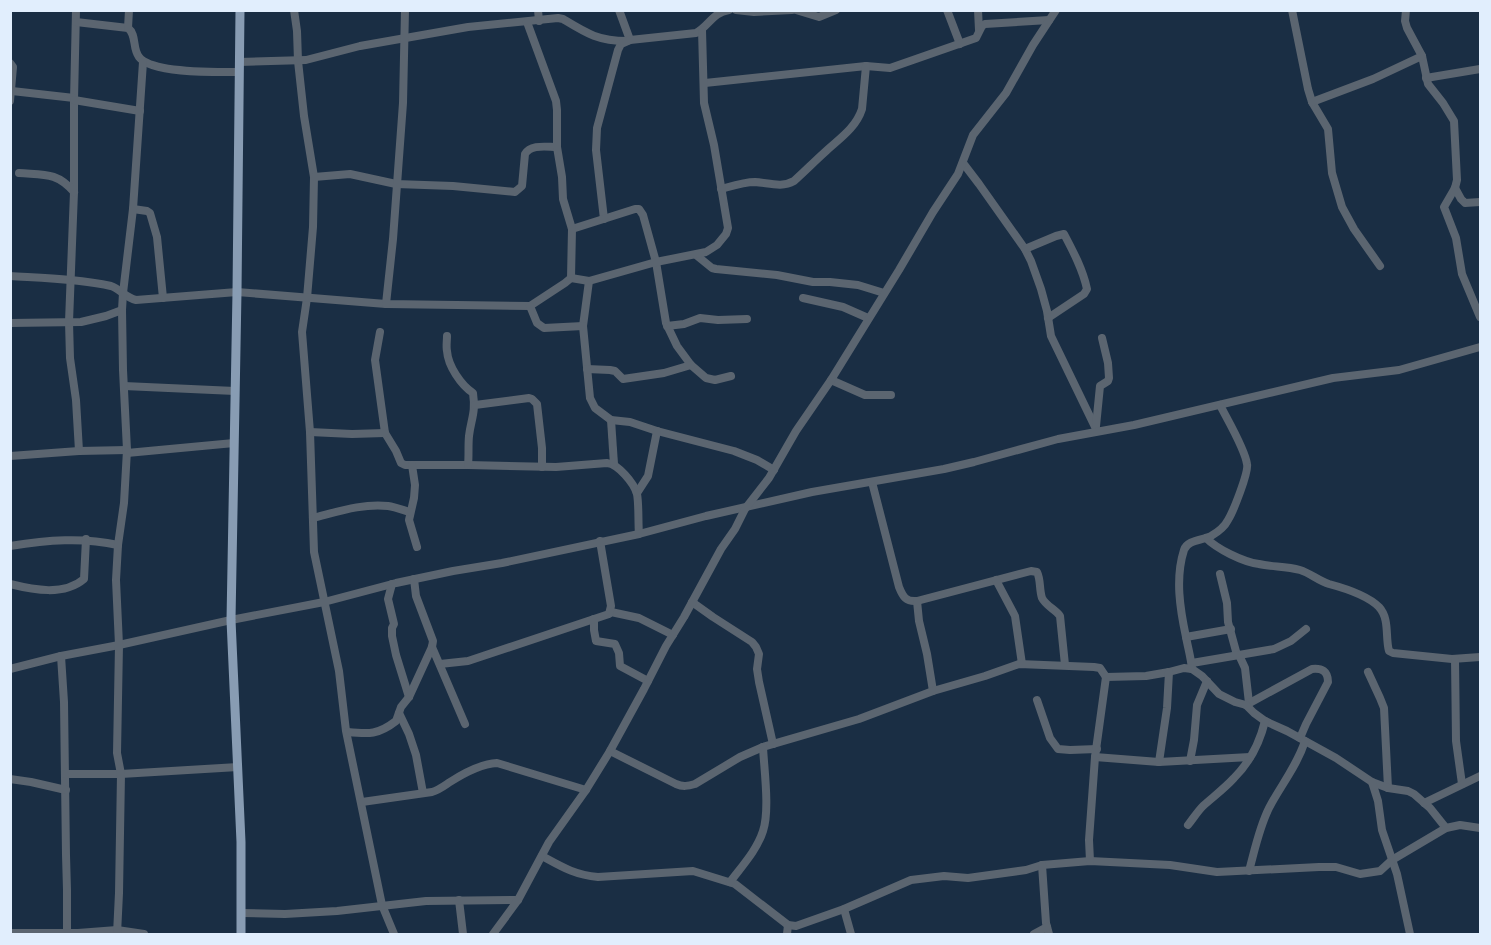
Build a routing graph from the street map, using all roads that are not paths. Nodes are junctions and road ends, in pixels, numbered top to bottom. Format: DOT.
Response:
graph roads {
  1 [pos="76,10"];
  2 [pos="129,10"];
  3 [pos="240,10"];
  4 [pos="294,10"];
  5 [pos="405,10"];
  6 [pos="538,10"];
  7 [pos="619,10"];
  8 [pos="729,10"];
  9 [pos="736,10"];
  10 [pos="794,10"];
  11 [pos="836,10"];
  12 [pos="947,10"];
  13 [pos="978,10"];
  14 [pos="1056,10"];
  15 [pos="1292,10"];
  16 [pos="1406,10"];
  17 [pos="754,11"];
  18 [pos="1049,20"];
  19 [pos="539,21"];
  20 [pos="76,22"];
  21 [pos="527,22"];
  22 [pos="128,28"];
  23 [pos="702,30"];
  24 [pos="979,31"];
  25 [pos="405,39"];
  26 [pos="628,40"];
  27 [pos="960,44"];
  28 [pos="1422,56"];
  29 [pos="298,61"];
  30 [pos="143,62"];
  31 [pos="10,63"];
  32 [pos="866,66"];
  33 [pos="239,67"];
  34 [pos="1480,69"];
  35 [pos="1426,78"];
  36 [pos="705,83"];
  37 [pos="12,91"];
  38 [pos="74,99"];
  39 [pos="10,101"];
  40 [pos="1312,102"];
  41 [pos="140,111"];
  42 [pos="557,147"];
  43 [pos="963,163"];
  44 [pos="19,173"];
  45 [pos="314,177"];
  46 [pos="396,184"];
  47 [pos="1455,188"];
  48 [pos="721,189"];
  49 [pos="74,192"];
  50 [pos="1480,202"];
  51 [pos="133,209"];
  52 [pos="604,219"];
  53 [pos="572,229"];
  54 [pos="1025,249"];
  55 [pos="696,255"];
  56 [pos="656,262"];
  57 [pos="1380,266"];
  58 [pos="10,276"];
  59 [pos="571,278"];
  60 [pos="71,281"];
  61 [pos="588,281"];
  62 [pos="237,292"];
  63 [pos="123,293"];
  64 [pos="884,293"];
  65 [pos="163,298"];
  66 [pos="307,298"];
  67 [pos="803,298"];
  68 [pos="386,304"];
  69 [pos="530,306"];
  70 [pos="122,310"];
  71 [pos="1480,317"];
  72 [pos="868,318"];
  73 [pos="1048,318"];
  74 [pos="747,319"];
  75 [pos="69,322"];
  76 [pos="10,323"];
  77 [pos="583,326"];
  78 [pos="667,326"];
  79 [pos="380,332"];
  80 [pos="447,336"];
  81 [pos="1102,338"];
  82 [pos="1480,347"];
  83 [pos="691,365"];
  84 [pos="587,369"];
  85 [pos="731,376"];
  86 [pos="831,380"];
  87 [pos="124,386"];
  88 [pos="235,391"];
  89 [pos="891,395"];
  90 [pos="475,405"];
  91 [pos="1220,405"];
  92 [pos="611,420"];
  93 [pos="1097,430"];
  94 [pos="657,431"];
  95 [pos="310,432"];
  96 [pos="385,434"];
  97 [pos="234,443"];
  98 [pos="79,451"];
  99 [pos="127,451"];
  100 [pos="10,456"];
  101 [pos="614,464"];
  102 [pos="412,465"];
  103 [pos="468,465"];
  104 [pos="542,467"];
  105 [pos="774,470"];
  106 [pos="872,482"];
  107 [pos="637,493"];
  108 [pos="745,508"];
  109 [pos="410,512"];
  110 [pos="313,518"];
  111 [pos="639,534"];
  112 [pos="1206,538"];
  113 [pos="86,539"];
  114 [pos="600,542"];
  115 [pos="11,545"];
  116 [pos="118,545"];
  117 [pos="417,547"];
  118 [pos="1220,574"];
  119 [pos="414,579"];
  120 [pos="996,580"];
  121 [pos="10,584"];
  122 [pos="392,584"];
  123 [pos="917,601"];
  124 [pos="324,602"];
  125 [pos="692,602"];
  126 [pos="611,612"];
  127 [pos="594,619"];
  128 [pos="231,620"];
  129 [pos="1231,629"];
  130 [pos="1306,629"];
  131 [pos="673,635"];
  132 [pos="1186,637"];
  133 [pos="120,645"];
  134 [pos="432,647"];
  135 [pos="1238,655"];
  136 [pos="61,656"];
  137 [pos="1480,657"];
  138 [pos="1455,659"];
  139 [pos="1022,663"];
  140 [pos="440,664"];
  141 [pos="1065,665"];
  142 [pos="1192,666"];
  143 [pos="10,669"];
  144 [pos="1169,672"];
  145 [pos="1368,672"];
  146 [pos="1106,678"];
  147 [pos="648,681"];
  148 [pos="1207,681"];
  149 [pos="933,691"];
  150 [pos="409,697"];
  151 [pos="1036,700"];
  152 [pos="1248,704"];
  153 [pos="399,713"];
  154 [pos="1265,721"];
  155 [pos="465,724"];
  156 [pos="347,732"];
  157 [pos="1303,740"];
  158 [pos="773,744"];
  159 [pos="763,747"];
  160 [pos="610,751"];
  161 [pos="1096,753"];
  162 [pos="1250,757"];
  163 [pos="1190,761"];
  164 [pos="1159,762"];
  165 [pos="238,767"];
  166 [pos="65,774"];
  167 [pos="121,774"];
  168 [pos="1480,776"];
  169 [pos="10,779"];
  170 [pos="1372,782"];
  171 [pos="1462,784"];
  172 [pos="1388,788"];
  173 [pos="66,790"];
  174 [pos="586,790"];
  175 [pos="423,794"];
  176 [pos="362,802"];
  177 [pos="1424,803"];
  178 [pos="1188,825"];
  179 [pos="1446,828"];
  180 [pos="1480,828"];
  181 [pos="542,856"];
  182 [pos="1392,860"];
  183 [pos="1090,861"];
  184 [pos="1042,866"];
  185 [pos="1248,870"];
  186 [pos="730,882"];
  187 [pos="459,900"];
  188 [pos="518,900"];
  189 [pos="382,905"];
  190 [pos="844,909"];
  191 [pos="242,913"];
  192 [pos="788,925"];
  193 [pos="1048,931"];
  194 [pos="117,932"];
  195 [pos="10,933"];
  196 [pos="67,934"];
  197 [pos="144,934"];
  198 [pos="241,934"];
  199 [pos="394,934"];
  200 [pos="464,934"];
  201 [pos="494,934"];
  202 [pos="787,934"];
  203 [pos="851,934"];
  204 [pos="1034,934"];
  205 [pos="1410,934"];
  1 -- 20 [label="street"];
  2 -- 22 [label="street"];
  3 -- 33 [label="main road"];
  4 -- 29 [label="street"];
  5 -- 25 [label="street"];
  6 -- 19 [label="street"];
  7 -- 26 [label="street"];
  8 -- 23 [label="street"];
  9 -- 17 [label="street"];
  10 -- 11 [label="street"];
  10 -- 17 [label="street"];
  12 -- 27 [label="street"];
  13 -- 24 [label="street"];
  14 -- 18 [label="street"];
  15 -- 40 [label="street"];
  16 -- 28 [label="street"];
  18 -- 24 [label="street"];
  18 -- 43 [label="street"];
  19 -- 21 [label="street"];
  19 -- 26 [label="street"];
  20 -- 22 [label="street"];
  20 -- 38 [label="street"];
  21 -- 25 [label="street"];
  21 -- 42 [label="street"];
  22 -- 30 [label="street"];
  23 -- 26 [label="street"];
  23 -- 36 [label="street"];
  24 -- 27 [label="street"];
  25 -- 29 [label="street"];
  25 -- 46 [label="street"];
  26 -- 52 [label="street"];
  27 -- 32 [label="street"];
  28 -- 35 [label="street"];
  28 -- 40 [label="street"];
  29 -- 33 [label="street"];
  29 -- 45 [label="street"];
  30 -- 33 [label="street"];
  30 -- 41 [label="street"];
  31 -- 37 [label="street"];
  32 -- 36 [label="street"];
  32 -- 48 [label="street"];
  33 -- 62 [label="main road"];
  34 -- 35 [label="street"];
  35 -- 47 [label="street"];
  36 -- 48 [label="street"];
  37 -- 38 [label="street"];
  37 -- 39 [label="street"];
  38 -- 41 [label="street"];
  38 -- 49 [label="street"];
  40 -- 57 [label="street"];
  41 -- 51 [label="street"];
  42 -- 46 [label="street"];
  42 -- 53 [label="street"];
  43 -- 54 [label="street"];
  43 -- 64 [label="street"];
  44 -- 49 [label="street"];
  45 -- 46 [label="street"];
  45 -- 66 [label="street"];
  46 -- 68 [label="street"];
  47 -- 50 [label="street"];
  47 -- 71 [label="street"];
  48 -- 55 [label="street"];
  49 -- 60 [label="street"];
  51 -- 63 [label="street"];
  51 -- 65 [label="street"];
  52 -- 53 [label="street"];
  52 -- 56 [label="street"];
  53 -- 59 [label="street"];
  54 -- 73 [label="street"];
  54 -- 73 [label="street"];
  55 -- 56 [label="street"];
  55 -- 64 [label="street"];
  56 -- 61 [label="street"];
  56 -- 78 [label="street"];
  58 -- 60 [label="street"];
  59 -- 61 [label="street"];
  59 -- 69 [label="street"];
  60 -- 63 [label="street"];
  60 -- 75 [label="street"];
  61 -- 77 [label="street"];
  62 -- 65 [label="street"];
  62 -- 66 [label="street"];
  62 -- 88 [label="main road"];
  63 -- 65 [label="street"];
  63 -- 70 [label="street"];
  64 -- 72 [label="street"];
  66 -- 68 [label="street"];
  66 -- 95 [label="street"];
  67 -- 72 [label="street"];
  68 -- 69 [label="street"];
  69 -- 77 [label="street"];
  70 -- 75 [label="street"];
  70 -- 87 [label="street"];
  72 -- 86 [label="street"];
  73 -- 93 [label="street"];
  74 -- 78 [label="street"];
  75 -- 76 [label="street"];
  75 -- 98 [label="street"];
  77 -- 84 [label="street"];
  78 -- 83 [label="street"];
  79 -- 96 [label="street"];
  80 -- 90 [label="street"];
  81 -- 93 [label="street"];
  82 -- 91 [label="street"];
  83 -- 84 [label="street"];
  83 -- 85 [label="street"];
  84 -- 92 [label="street"];
  86 -- 89 [label="street"];
  86 -- 105 [label="street"];
  87 -- 88 [label="street"];
  87 -- 99 [label="street"];
  88 -- 97 [label="main road"];
  90 -- 103 [label="street"];
  90 -- 104 [label="street"];
  91 -- 93 [label="street"];
  91 -- 112 [label="street"];
  92 -- 94 [label="street"];
  92 -- 101 [label="street"];
  93 -- 106 [label="street"];
  94 -- 105 [label="street"];
  94 -- 107 [label="street"];
  95 -- 96 [label="street"];
  95 -- 110 [label="street"];
  96 -- 102 [label="street"];
  97 -- 99 [label="street"];
  97 -- 128 [label="main road"];
  98 -- 99 [label="street"];
  98 -- 100 [label="street"];
  99 -- 116 [label="street"];
  101 -- 104 [label="street"];
  101 -- 107 [label="street"];
  102 -- 103 [label="street"];
  102 -- 109 [label="street"];
  103 -- 104 [label="street"];
  105 -- 108 [label="street"];
  106 -- 108 [label="street"];
  106 -- 123 [label="street"];
  107 -- 111 [label="street"];
  108 -- 111 [label="street"];
  108 -- 125 [label="street"];
  109 -- 110 [label="street"];
  109 -- 117 [label="street"];
  110 -- 124 [label="street"];
  111 -- 114 [label="street"];
  112 -- 132 [label="street"];
  112 -- 138 [label="street"];
  113 -- 115 [label="street"];
  113 -- 116 [label="street"];
  113 -- 121 [label="street"];
  114 -- 119 [label="street"];
  114 -- 126 [label="street"];
  116 -- 133 [label="street"];
  118 -- 129 [label="street"];
  119 -- 122 [label="street"];
  119 -- 134 [label="street"];
  120 -- 123 [label="street"];
  120 -- 139 [label="street"];
  120 -- 141 [label="street"];
  122 -- 124 [label="street"];
  122 -- 150 [label="street"];
  123 -- 149 [label="street"];
  124 -- 128 [label="street"];
  124 -- 156 [label="street"];
  125 -- 131 [label="street"];
  125 -- 158 [label="street"];
  126 -- 127 [label="street"];
  126 -- 131 [label="street"];
  127 -- 140 [label="street"];
  127 -- 147 [label="street"];
  128 -- 133 [label="street"];
  128 -- 165 [label="main road"];
  129 -- 132 [label="street"];
  129 -- 135 [label="street"];
  130 -- 135 [label="street"];
  131 -- 147 [label="street"];
  132 -- 142 [label="street"];
  133 -- 136 [label="street"];
  133 -- 167 [label="street"];
  134 -- 140 [label="street"];
  134 -- 150 [label="street"];
  135 -- 142 [label="street"];
  135 -- 152 [label="street"];
  136 -- 143 [label="street"];
  136 -- 166 [label="street"];
  137 -- 138 [label="street"];
  138 -- 171 [label="street"];
  139 -- 141 [label="street"];
  139 -- 149 [label="street"];
  140 -- 155 [label="street"];
  141 -- 146 [label="street"];
  142 -- 144 [label="street"];
  142 -- 148 [label="street"];
  144 -- 146 [label="street"];
  144 -- 164 [label="street"];
  145 -- 172 [label="street"];
  146 -- 161 [label="street"];
  147 -- 160 [label="street"];
  148 -- 152 [label="street"];
  148 -- 163 [label="street"];
  149 -- 158 [label="street"];
  150 -- 153 [label="street"];
  151 -- 161 [label="street"];
  152 -- 154 [label="street"];
  152 -- 157 [label="street"];
  153 -- 156 [label="street"];
  153 -- 175 [label="street"];
  154 -- 157 [label="street"];
  154 -- 162 [label="street"];
  156 -- 176 [label="street"];
  157 -- 170 [label="street"];
  157 -- 185 [label="street"];
  158 -- 159 [label="street"];
  159 -- 160 [label="street"];
  159 -- 186 [label="street"];
  160 -- 174 [label="street"];
  161 -- 164 [label="street"];
  161 -- 183 [label="street"];
  162 -- 163 [label="street"];
  162 -- 178 [label="street"];
  163 -- 164 [label="street"];
  165 -- 167 [label="street"];
  165 -- 191 [label="main road"];
  166 -- 167 [label="street"];
  166 -- 173 [label="street"];
  167 -- 194 [label="street"];
  168 -- 171 [label="street"];
  169 -- 173 [label="street"];
  170 -- 172 [label="street"];
  170 -- 182 [label="street"];
  171 -- 177 [label="street"];
  172 -- 177 [label="street"];
  173 -- 196 [label="street"];
  174 -- 175 [label="street"];
  174 -- 181 [label="street"];
  175 -- 176 [label="street"];
  176 -- 189 [label="street"];
  177 -- 179 [label="street"];
  179 -- 180 [label="street"];
  179 -- 182 [label="street"];
  181 -- 186 [label="street"];
  181 -- 188 [label="street"];
  182 -- 185 [label="street"];
  182 -- 205 [label="street"];
  183 -- 184 [label="street"];
  183 -- 185 [label="street"];
  184 -- 190 [label="street"];
  184 -- 193 [label="street"];
  186 -- 192 [label="street"];
  187 -- 188 [label="street"];
  187 -- 189 [label="street"];
  187 -- 200 [label="street"];
  188 -- 201 [label="street"];
  189 -- 191 [label="street"];
  189 -- 199 [label="street"];
  190 -- 192 [label="street"];
  190 -- 203 [label="street"];
  191 -- 198 [label="main road"];
  192 -- 202 [label="street"];
  193 -- 204 [label="street"];
  194 -- 196 [label="street"];
  194 -- 197 [label="street"];
  195 -- 196 [label="street"];
}
